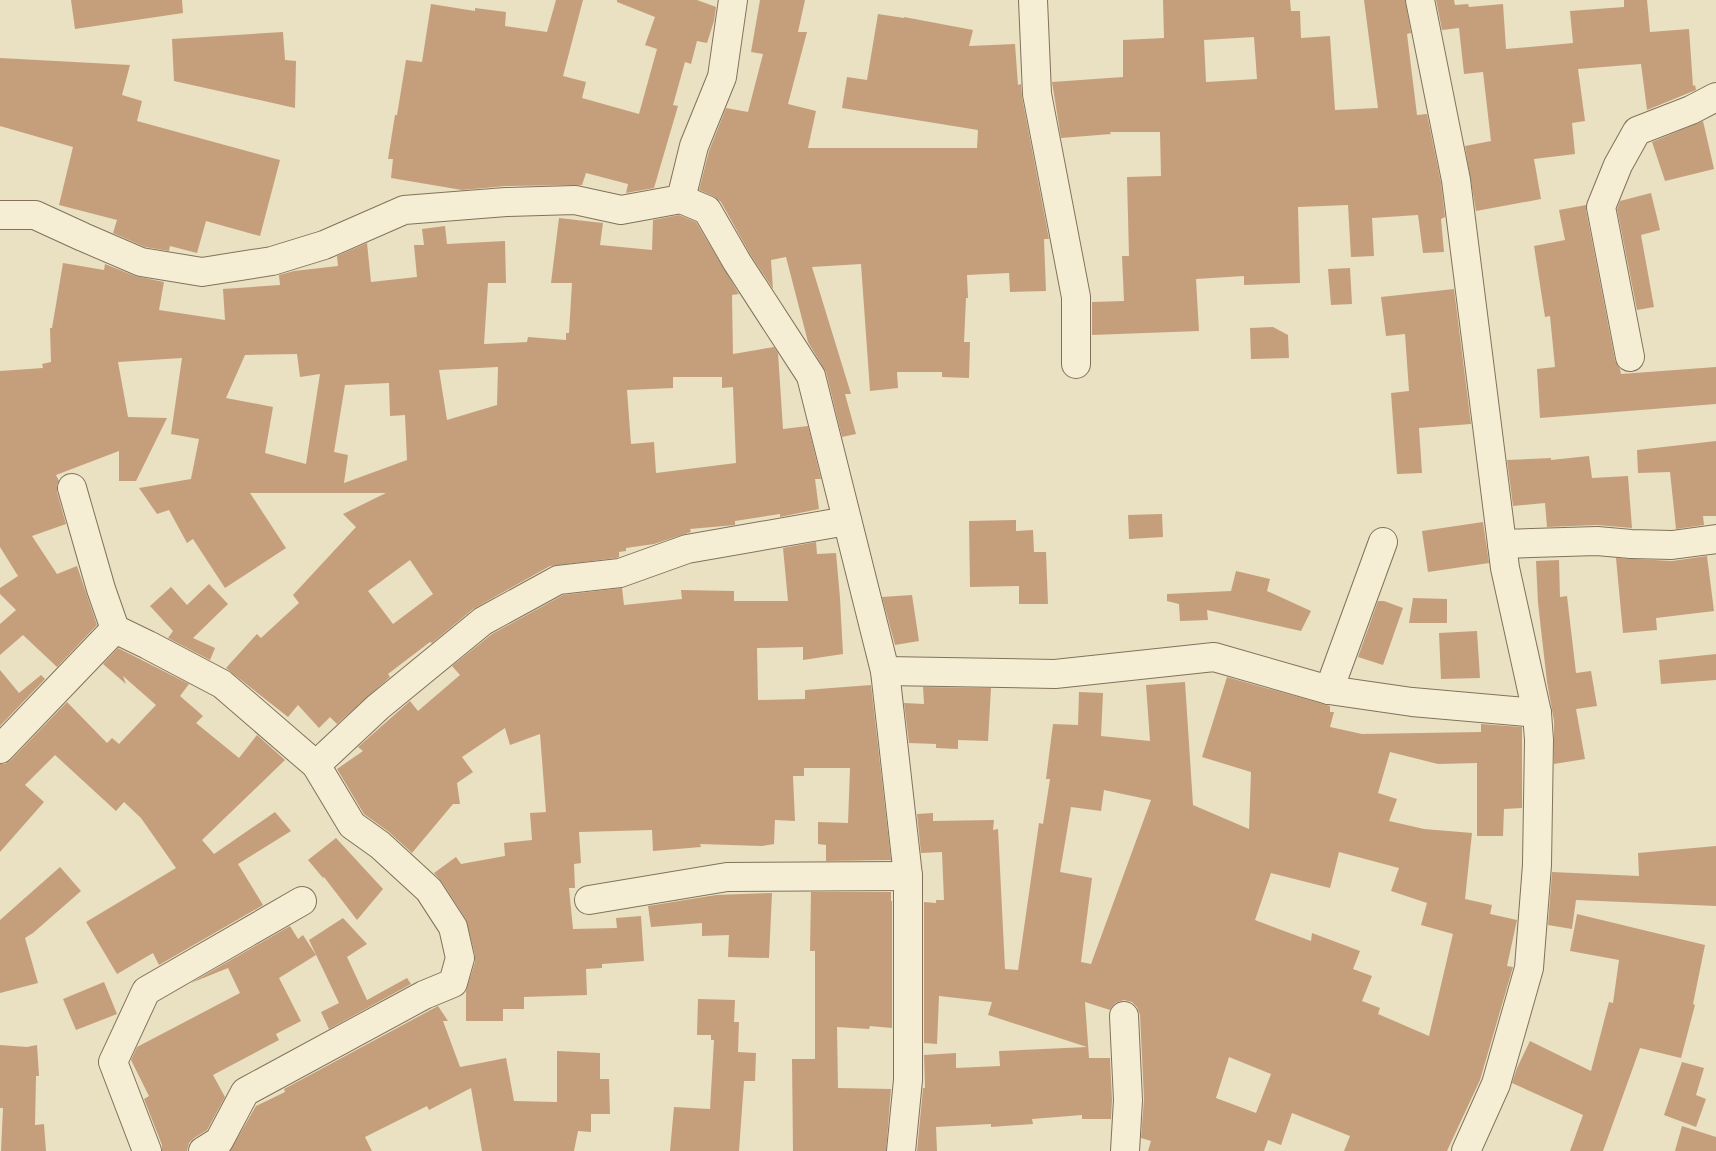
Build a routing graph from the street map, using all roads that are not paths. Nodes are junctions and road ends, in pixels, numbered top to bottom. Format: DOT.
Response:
graph roads {
  1 [pos="733,0"];
  2 [pos="1034,0"];
  3 [pos="1420,0"];
  4 [pos="1716,97"];
  5 [pos="681,199"];
  6 [pos="0,215"];
  7 [pos="1630,357"];
  8 [pos="1076,364"];
  9 [pos="72,488"];
  10 [pos="847,521"];
  11 [pos="1716,538"];
  12 [pos="1383,542"];
  13 [pos="1502,544"];
  14 [pos="115,629"];
  15 [pos="885,671"];
  16 [pos="1329,690"];
  17 [pos="1537,713"];
  18 [pos="0,748"];
  19 [pos="316,764"];
  20 [pos="908,876"];
  21 [pos="590,900"];
  22 [pos="302,901"];
  23 [pos="1124,1016"];
  24 [pos="147,1151"];
  25 [pos="203,1151"];
  26 [pos="901,1151"];
  27 [pos="1124,1151"];
  28 [pos="1466,1151"];
  1 -- 5 [label="street"];
  2 -- 8 [label="street"];
  3 -- 13 [label="street"];
  4 -- 7 [label="street"];
  5 -- 6 [label="street"];
  5 -- 10 [label="street"];
  9 -- 14 [label="street"];
  10 -- 15 [label="street"];
  10 -- 19 [label="street"];
  11 -- 13 [label="street"];
  12 -- 16 [label="street"];
  13 -- 17 [label="street"];
  14 -- 18 [label="street"];
  14 -- 19 [label="street"];
  15 -- 16 [label="street"];
  15 -- 20 [label="street"];
  16 -- 17 [label="street"];
  17 -- 28 [label="street"];
  19 -- 25 [label="street"];
  20 -- 21 [label="street"];
  20 -- 26 [label="street"];
  22 -- 24 [label="street"];
  23 -- 27 [label="street"];
}
